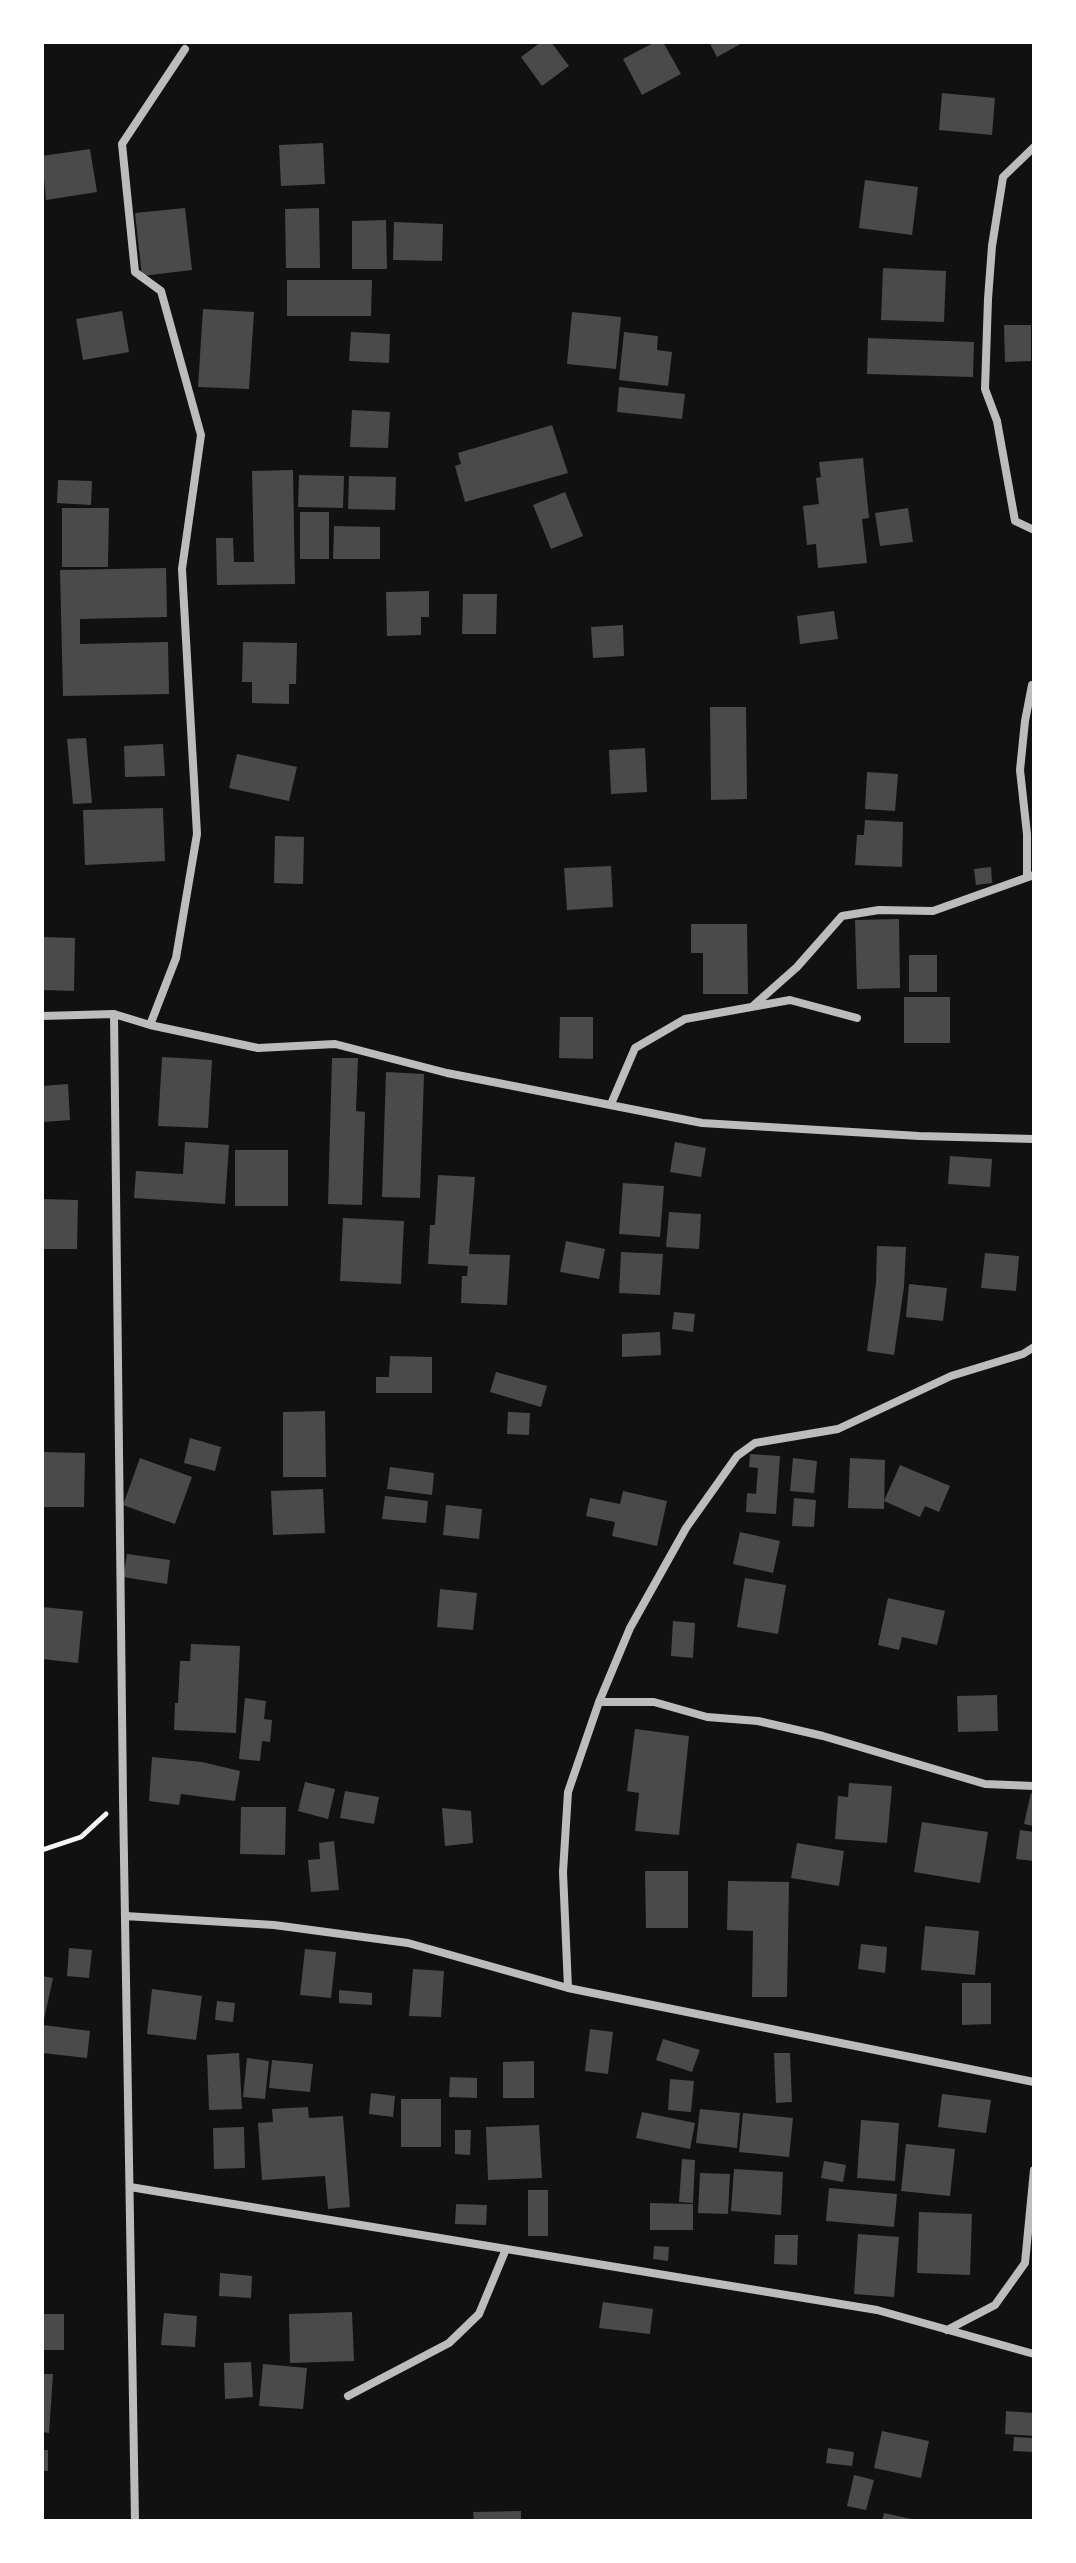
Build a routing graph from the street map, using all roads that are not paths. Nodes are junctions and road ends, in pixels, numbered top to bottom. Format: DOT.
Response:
graph roads {
  1 [pos="185,49"];
  2 [pos="1034,147"];
  3 [pos="1034,530"];
  4 [pos="1032,685"];
  5 [pos="1031,876"];
  6 [pos="753,1006"];
  7 [pos="114,1014"];
  8 [pos="42,1016"];
  9 [pos="857,1018"];
  10 [pos="150,1025"];
  11 [pos="611,1104"];
  12 [pos="1034,1139"];
  13 [pos="1034,1347"];
  14 [pos="599,1702"];
  15 [pos="1034,1786"];
  16 [pos="125,1916"];
  17 [pos="568,1988"];
  18 [pos="1033,2082"];
  19 [pos="1034,2092"];
  20 [pos="1034,2170"];
  21 [pos="130,2187"];
  22 [pos="506,2249"];
  23 [pos="947,2330"];
  24 [pos="1034,2354"];
  25 [pos="348,2396"];
  26 [pos="135,2521"];
  1 -- 10 [label="street"];
  2 -- 3 [label="street"];
  4 -- 5 [label="street"];
  5 -- 6 [label="street"];
  6 -- 9 [label="street"];
  6 -- 11 [label="street"];
  7 -- 8 [label="street"];
  7 -- 10 [label="street"];
  7 -- 16 [label="street"];
  10 -- 11 [label="street"];
  11 -- 12 [label="street"];
  13 -- 14 [label="street"];
  14 -- 15 [label="street"];
  14 -- 17 [label="street"];
  16 -- 17 [label="street"];
  16 -- 21 [label="street"];
  17 -- 18 [label="street"];
  18 -- 19 [label="street"];
  20 -- 23 [label="street"];
  21 -- 22 [label="street"];
  21 -- 26 [label="street"];
  22 -- 23 [label="street"];
  22 -- 25 [label="street"];
  23 -- 24 [label="street"];
}
